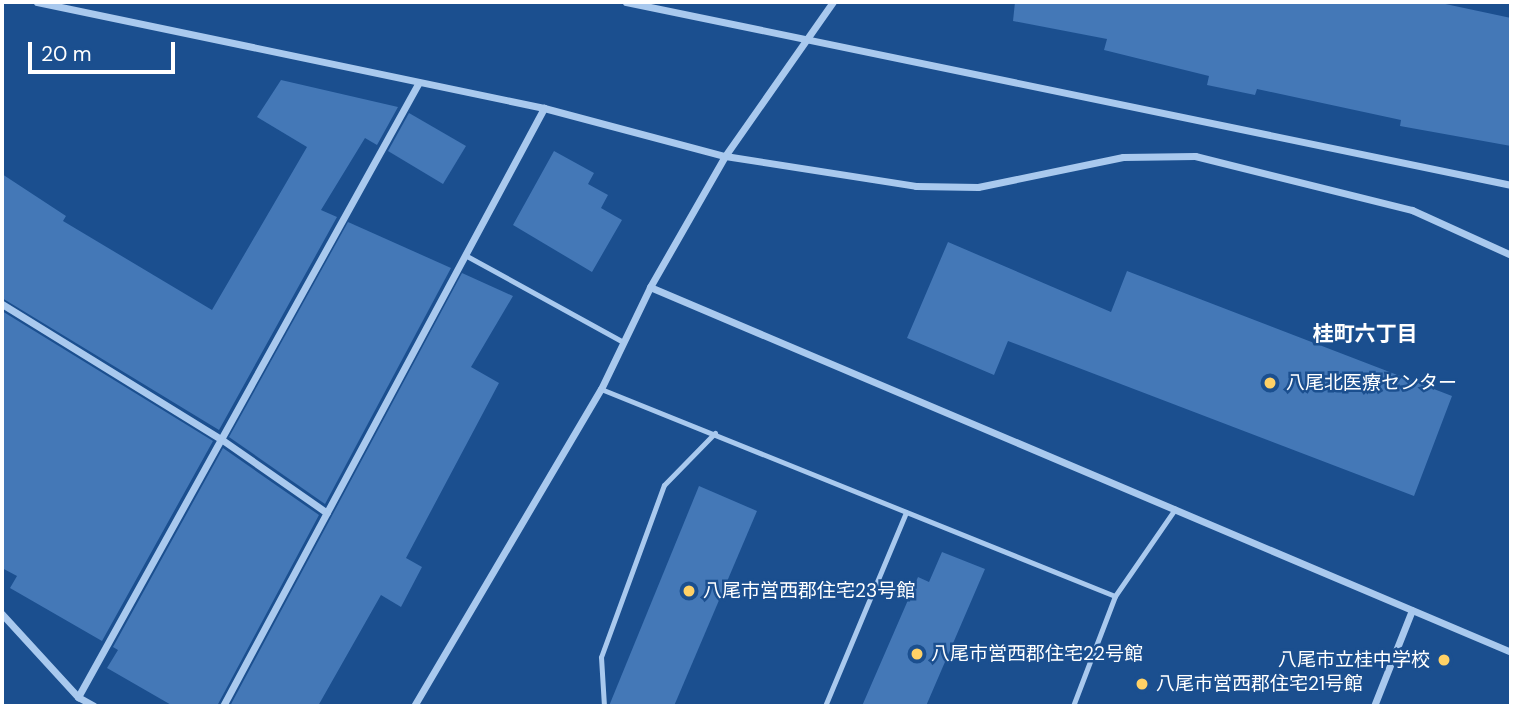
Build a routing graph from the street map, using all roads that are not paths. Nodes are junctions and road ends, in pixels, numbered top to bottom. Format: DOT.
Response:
graph roads {
  1 [pos="37,2"];
  2 [pos="626,2"];
  3 [pos="832,2"];
  4 [pos="804,39"];
  5 [pos="419,82"];
  6 [pos="544,108"];
  7 [pos="725,156"];
  8 [pos="1511,186"];
  9 [pos="465,255"];
  10 [pos="1511,255"];
  11 [pos="650,287"];
  12 [pos="2,304"];
  13 [pos="623,342"];
  14 [pos="601,389"];
  15 [pos="715,433"];
  16 [pos="221,439"];
  17 [pos="1175,509"];
  18 [pos="906,512"];
  19 [pos="327,513"];
  20 [pos="1115,596"];
  21 [pos="1412,610"];
  22 [pos="2,614"];
  23 [pos="1511,652"];
  24 [pos="78,697"];
  25 [pos="94,706"];
  26 [pos="223,706"];
  27 [pos="414,706"];
  28 [pos="604,706"];
  29 [pos="825,706"];
  30 [pos="1073,706"];
  31 [pos="1374,706"];
  1 -- 5 [label="street"];
  2 -- 4 [label="street"];
  3 -- 4 [label="street"];
  4 -- 7 [label="street"];
  4 -- 8 [label="street"];
  5 -- 6 [label="street"];
  5 -- 16 [label="street"];
  6 -- 7 [label="street"];
  6 -- 9 [label="street"];
  7 -- 10 [label="street"];
  7 -- 11 [label="street"];
  9 -- 13 [label="lane"];
  9 -- 19 [label="street"];
  11 -- 13 [label="street"];
  11 -- 17 [label="street"];
  12 -- 16 [label="street"];
  13 -- 14 [label="street"];
  14 -- 15 [label="lane"];
  14 -- 27 [label="street"];
  15 -- 18 [label="lane"];
  15 -- 28 [label="lane"];
  16 -- 19 [label="street"];
  16 -- 24 [label="street"];
  17 -- 20 [label="lane"];
  17 -- 21 [label="street"];
  18 -- 20 [label="lane"];
  18 -- 29 [label="lane"];
  19 -- 26 [label="street"];
  20 -- 30 [label="lane"];
  21 -- 23 [label="street"];
  21 -- 31 [label="street"];
  22 -- 24 [label="street"];
  24 -- 25 [label="street"];
}
